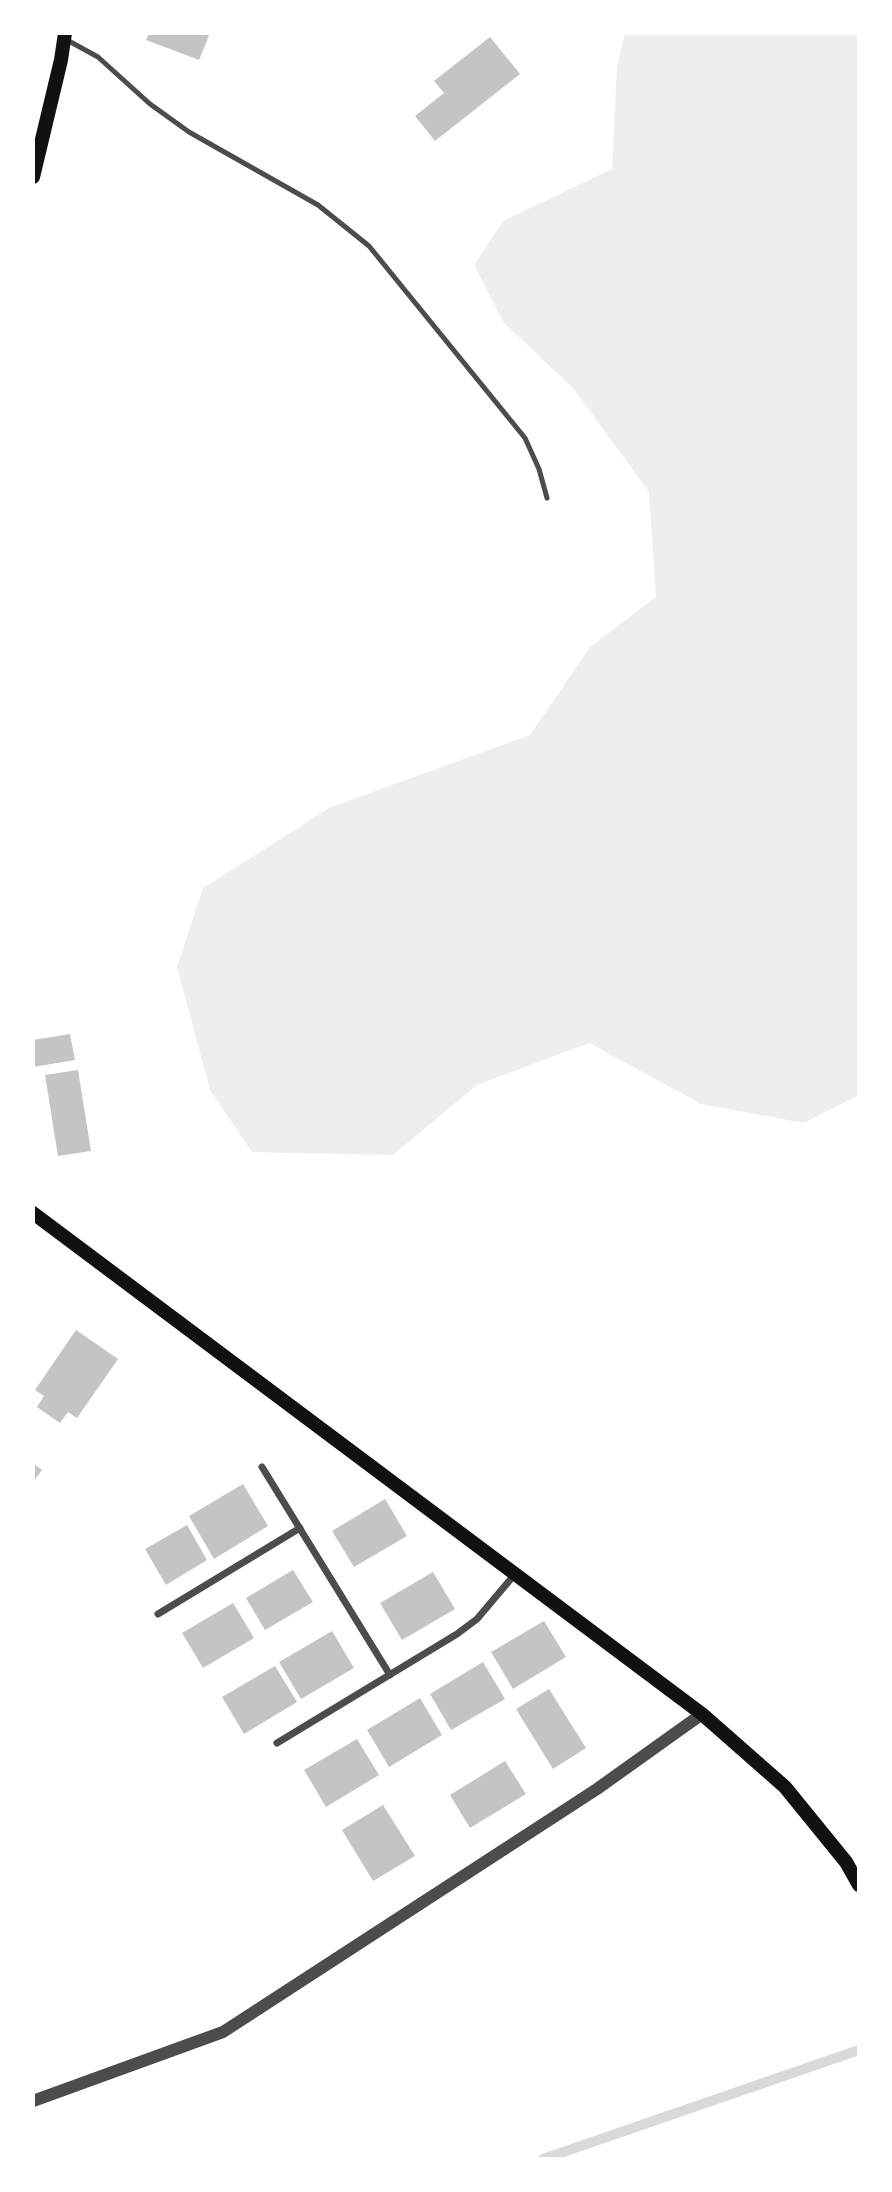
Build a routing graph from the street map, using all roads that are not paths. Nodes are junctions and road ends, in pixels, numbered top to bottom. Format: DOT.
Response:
graph roads {
  1 [pos="65,36"];
  2 [pos="33,177"];
  3 [pos="547,498"];
  4 [pos="33,1213"];
  5 [pos="262,1467"];
  6 [pos="300,1528"];
  7 [pos="515,1574"];
  8 [pos="158,1614"];
  9 [pos="390,1675"];
  10 [pos="702,1714"];
  11 [pos="276,1743"];
  12 [pos="858,1880"];
  13 [pos="33,2101"];
  1 -- 2 [label="main road"];
  1 -- 3 [label="lane"];
  4 -- 7 [label="main road"];
  5 -- 6 [label="street"];
  6 -- 8 [label="street"];
  6 -- 9 [label="street"];
  7 -- 9 [label="street"];
  7 -- 10 [label="main road"];
  9 -- 11 [label="street"];
  10 -- 12 [label="main road"];
  10 -- 13 [label="street"];
}
